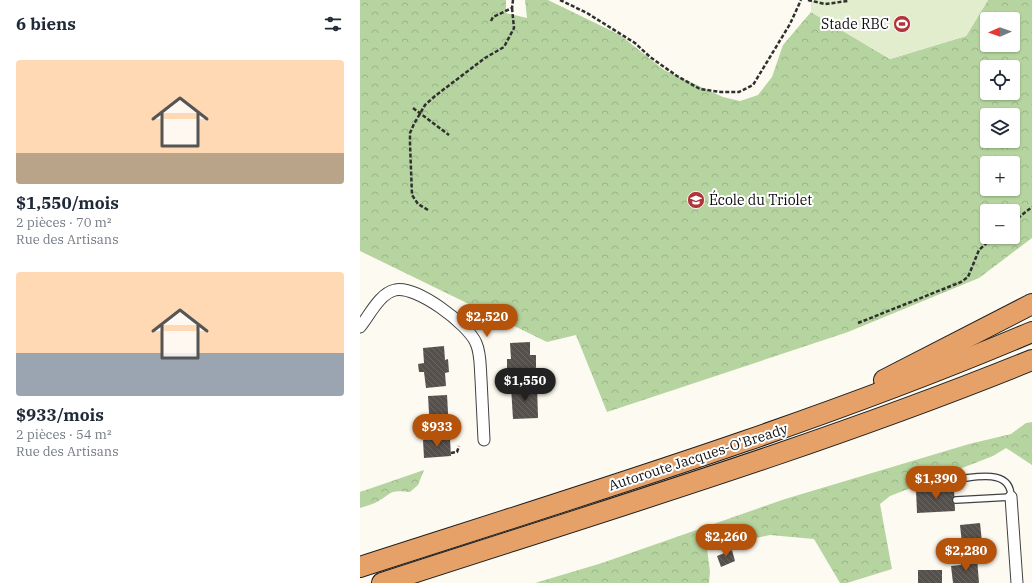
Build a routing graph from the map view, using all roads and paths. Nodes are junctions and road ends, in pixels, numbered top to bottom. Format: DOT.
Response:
graph roads {
  1 [pos="513,0"];
  2 [pos="560,0"];
  3 [pos="801,0"];
  4 [pos="808,0"];
  5 [pos="848,1"];
  6 [pos="512,8"];
  7 [pos="491,21"];
  8 [pos="412,108"];
  9 [pos="420,114"];
  10 [pos="449,135"];
  11 [pos="1032,207"];
  12 [pos="428,210"];
  13 [pos="1020,216"];
  14 [pos="986,244"];
  15 [pos="1032,304"];
  16 [pos="858,323"];
  17 [pos="360,327"];
  18 [pos="1032,332"];
  19 [pos="1032,360"];
  20 [pos="800,423"];
  21 [pos="484,440"];
  22 [pos="459,446"];
  23 [pos="451,453"];
  24 [pos="965,478"];
  25 [pos="1011,497"];
  26 [pos="956,500"];
  27 [pos="360,568"];
  28 [pos="382,583"];
  29 [pos="1017,583"];
  1 -- 6 [label="path"];
  2 -- 3 [label="path"];
  4 -- 5 [label="path"];
  6 -- 7 [label="path"];
  6 -- 9 [label="path"];
  8 -- 9 [label="path"];
  9 -- 10 [label="path"];
  9 -- 12 [label="path"];
  11 -- 13 [label="path"];
  14 -- 16 [label="path"];
  15 -- 20 [label="highway"];
  17 -- 21 [label="street"];
  18 -- 20 [label="highway, Autoroute Jacques-O'Bready"];
  19 -- 28 [label="highway, Autoroute Jacques-O'Bready"];
  20 -- 27 [label="highway, Autoroute Jacques-O'Bready"];
  22 -- 23 [label="path"];
  24 -- 25 [label="lane"];
  25 -- 26 [label="lane"];
  25 -- 29 [label="street"];
}
